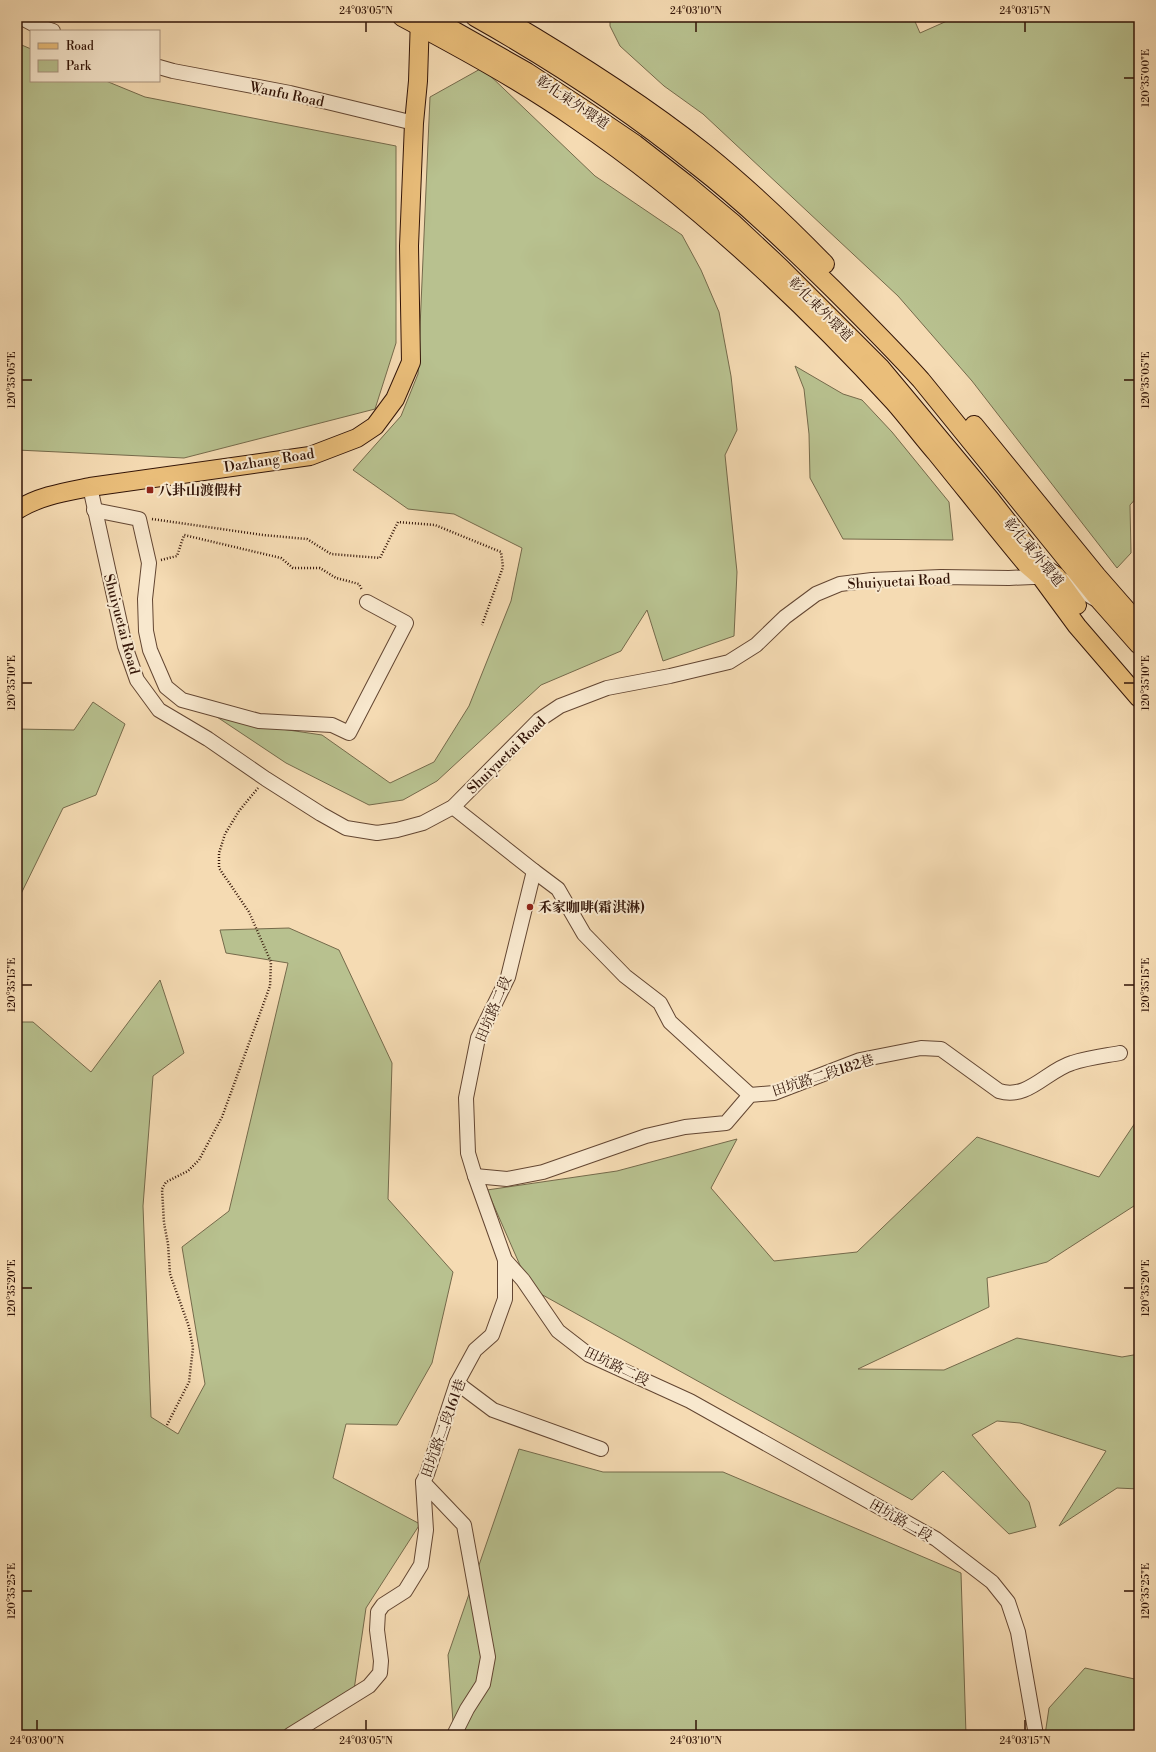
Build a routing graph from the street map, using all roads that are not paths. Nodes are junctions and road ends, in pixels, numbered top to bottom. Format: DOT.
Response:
graph roads {
  1 [pos="20,17"];
  2 [pos="402,17"];
  3 [pos="475,17"];
  4 [pos="501,17"];
  5 [pos="423,20"];
  6 [pos="51,30"];
  7 [pos="160,67"];
  8 [pos="596,83"];
  9 [pos="414,123"];
  10 [pos="1011,480"];
  11 [pos="90,487"];
  12 [pos="17,510"];
  13 [pos="94,510"];
  14 [pos="1049,576"];
  15 [pos="367,602"];
  16 [pos="1101,602"];
  17 [pos="1133,610"];
  18 [pos="1139,624"];
  19 [pos="1139,645"];
  20 [pos="1139,680"];
  21 [pos="1139,698"];
  22 [pos="453,807"];
  23 [pos="534,871"];
  24 [pos="1120,1052"];
  25 [pos="750,1095"];
  26 [pos="475,1176"];
  27 [pos="505,1260"];
  28 [pos="457,1383"];
  29 [pos="601,1449"];
  30 [pos="423,1482"];
  31 [pos="290,1735"];
  32 [pos="454,1735"];
  33 [pos="1036,1735"];
  1 -- 6 [label="street"];
  2 -- 5 [label="main road, 彰化東外環道"];
  3 -- 8 [label="main road, 彰化東外環道"];
  4 -- 8 [label="main road"];
  5 -- 9 [label="main road, Dazhang Road"];
  5 -- 14 [label="main road, 彰化東外環道"];
  7 -- 9 [label="street, Wanfu Road"];
  8 -- 10 [label="main road, 彰化東外環道"];
  9 -- 11 [label="main road, Dazhang Road"];
  10 -- 16 [label="main road, 彰化東外環道"];
  10 -- 17 [label="main road"];
  11 -- 12 [label="main road, Dazhang Road"];
  11 -- 13 [label="street, Shuiyuetai Road"];
  13 -- 15 [label="street"];
  13 -- 22 [label="street, Shuiyuetai Road"];
  14 -- 16 [label="street"];
  14 -- 20 [label="main road, 彰化東外環道"];
  14 -- 21 [label="main road"];
  14 -- 22 [label="street, Shuiyuetai Road"];
  16 -- 17 [label="street"];
  16 -- 19 [label="main road, 彰化東外環道"];
  17 -- 18 [label="main road"];
  22 -- 23 [label="street"];
  23 -- 25 [label="street"];
  23 -- 26 [label="street, 田坑路二段"];
  24 -- 25 [label="street, 田坑路二段182巷"];
  25 -- 26 [label="street"];
  26 -- 27 [label="street, 田坑路二段"];
  27 -- 28 [label="street, 田坑路二段161巷"];
  27 -- 33 [label="street, 田坑路二段"];
  28 -- 29 [label="street"];
  28 -- 30 [label="street, 田坑路二段161巷"];
  30 -- 31 [label="street, 田坑路二段161巷"];
  30 -- 32 [label="street"];
}
